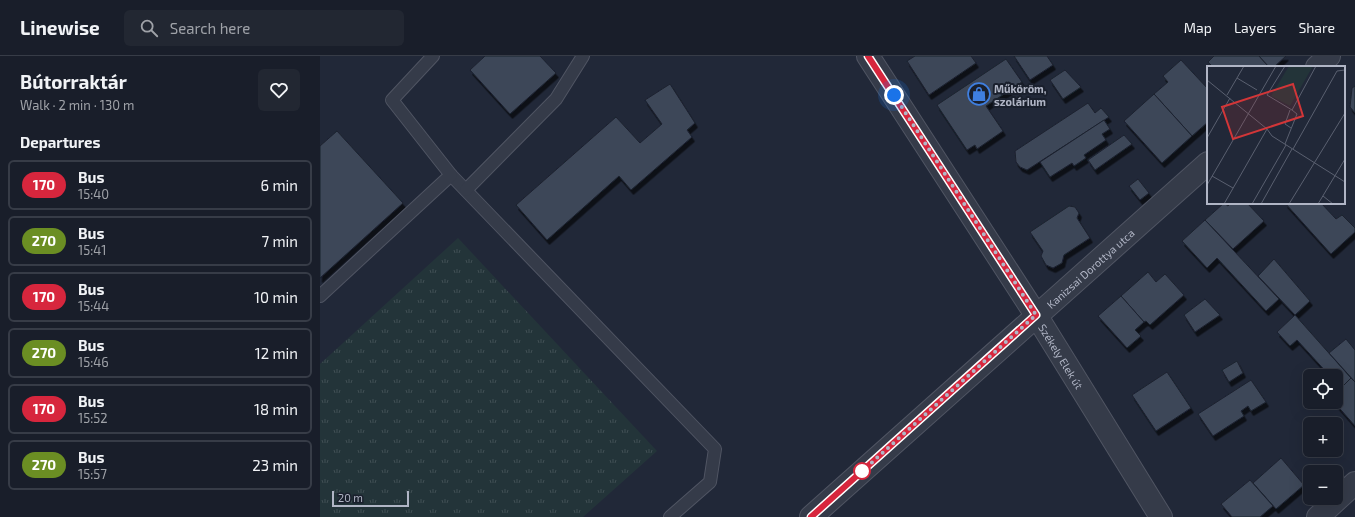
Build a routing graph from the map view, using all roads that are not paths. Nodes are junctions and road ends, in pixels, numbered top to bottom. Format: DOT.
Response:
graph roads {
  1 [pos="433,56"];
  2 [pos="583,56"];
  3 [pos="868,56"];
  4 [pos="1329,56"];
  5 [pos="1318,66"];
  6 [pos="1207,164"];
  7 [pos="451,175"];
  8 [pos="466,190"];
  9 [pos="320,296"];
  10 [pos="1036,315"];
  11 [pos="1355,483"];
  12 [pos="670,517"];
  13 [pos="811,517"];
  14 [pos="1161,517"];
  15 [pos="1318,517"];
  1 -- 7 [label="lane"];
  2 -- 8 [label="lane"];
  3 -- 10 [label="street, Székely Elek út"];
  4 -- 5 [label="street"];
  6 -- 10 [label="street, Kanizsai Dorottya utca"];
  7 -- 8 [label="lane"];
  7 -- 9 [label="lane"];
  8 -- 12 [label="lane"];
  10 -- 13 [label="street, Kanizsai Dorottya utca"];
  10 -- 14 [label="street, Székely Elek út"];
  11 -- 15 [label="street"];
}
